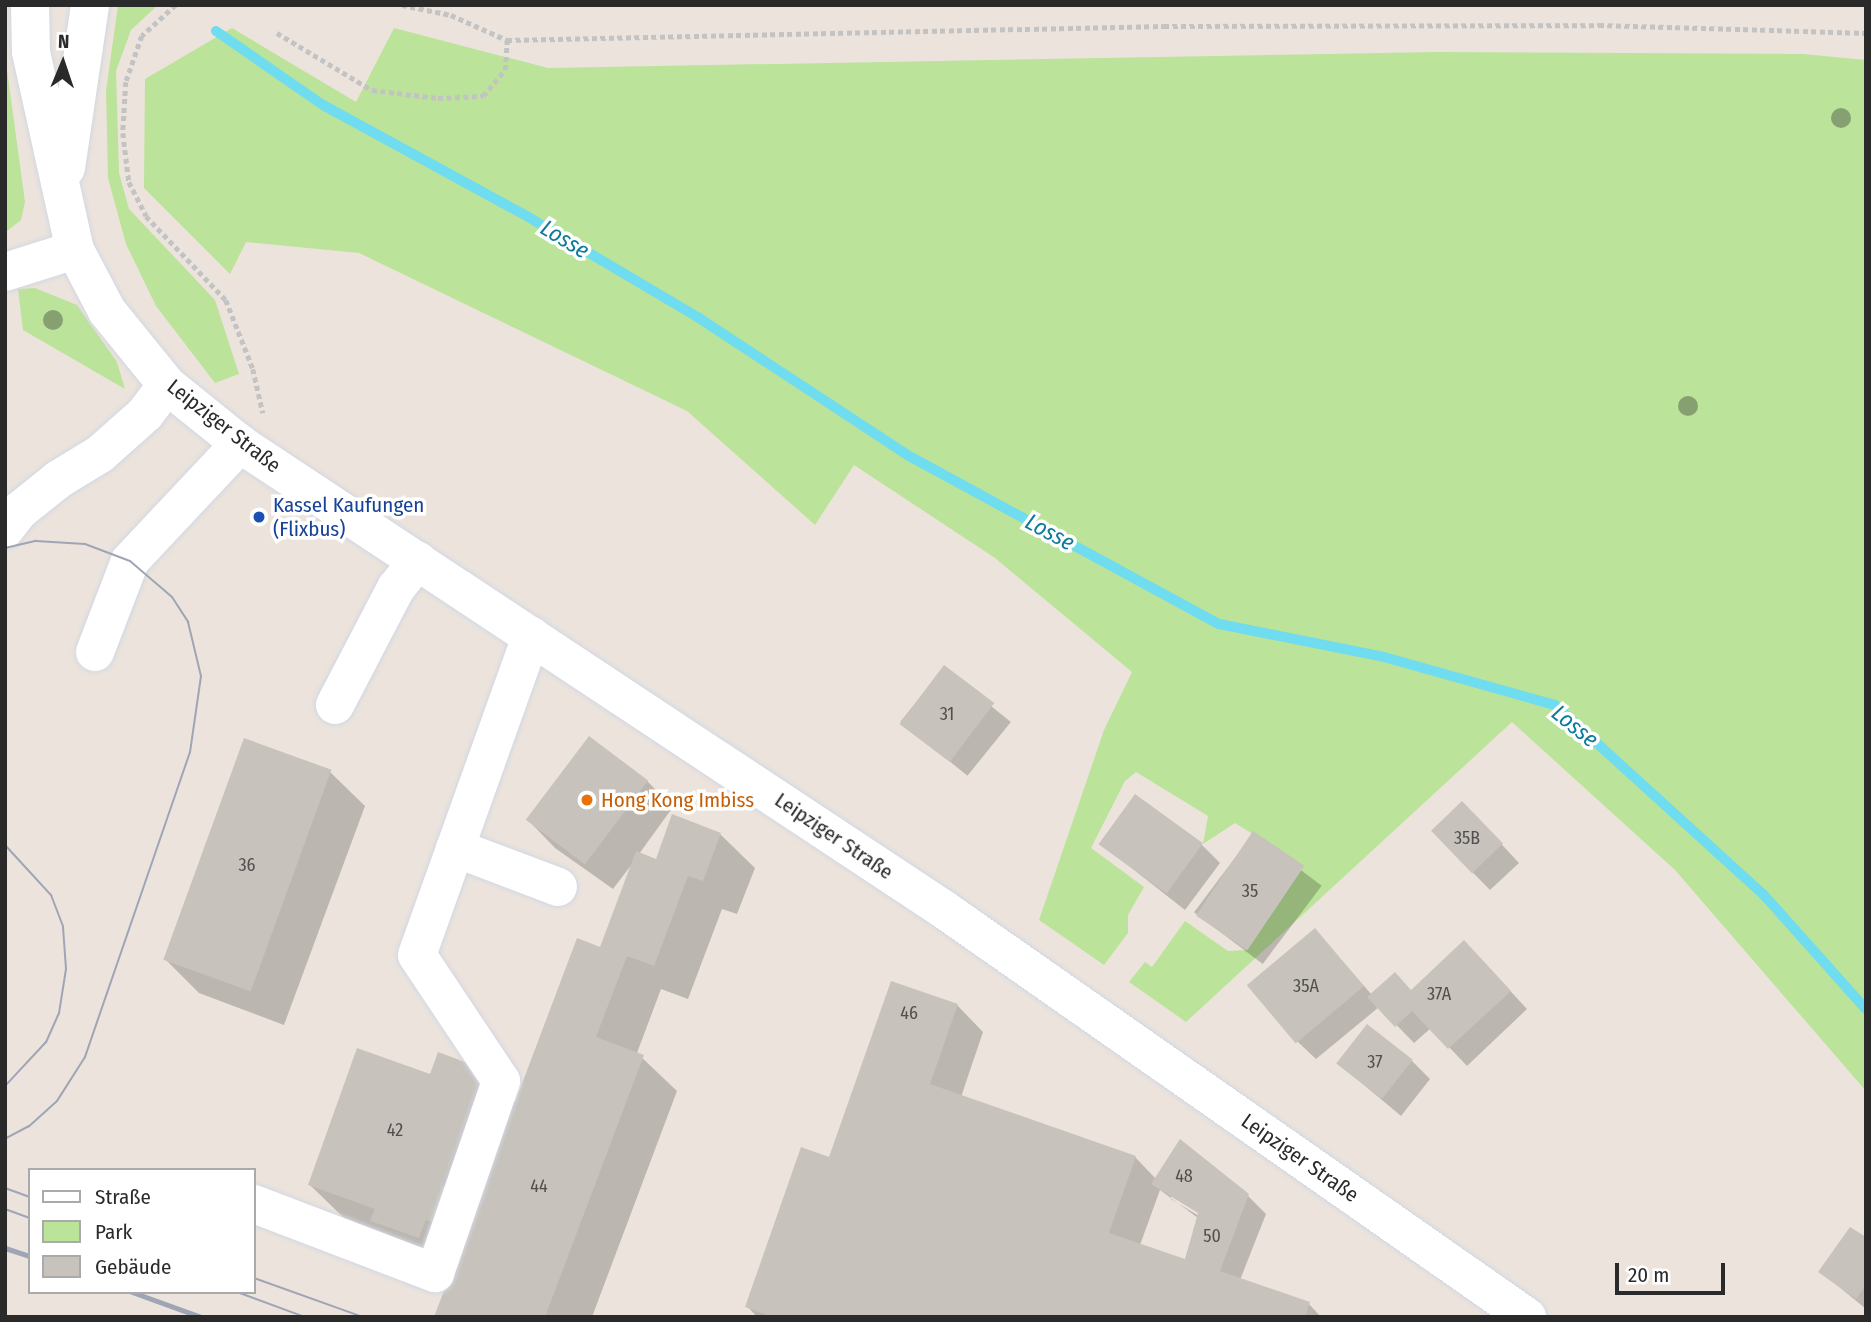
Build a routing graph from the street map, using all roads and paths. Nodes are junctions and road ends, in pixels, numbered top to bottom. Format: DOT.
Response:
graph roads {
  1 [pos="30,5"];
  2 [pos="90,5"];
  3 [pos="176,5"];
  4 [pos="402,5"];
  5 [pos="5,8"];
  6 [pos="277,33"];
  7 [pos="1866,33"];
  8 [pos="507,40"];
  9 [pos="31,52"];
  10 [pos="63,187"];
  11 [pos="75,250"];
  12 [pos="5,272"];
  13 [pos="167,385"];
  14 [pos="263,414"];
  15 [pos="240,444"];
  16 [pos="5,529"];
  17 [pos="418,561"];
  18 [pos="531,636"];
  19 [pos="94,652"];
  20 [pos="335,705"];
  21 [pos="455,848"];
  22 [pos="558,887"];
  23 [pos="256,1205"];
  24 [pos="1527,1317"];
  1 -- 9 [label="street, Leipziger Straße"];
  2 -- 10 [label="street, Leipziger Straße"];
  3 -- 14 [label="path"];
  4 -- 8 [label="path"];
  5 -- 9 [label="street"];
  6 -- 8 [label="path"];
  7 -- 8 [label="path"];
  9 -- 10 [label="street, Leipziger Straße"];
  10 -- 11 [label="street, Leipziger Straße"];
  11 -- 12 [label="street"];
  11 -- 13 [label="street, Leipziger Straße"];
  13 -- 15 [label="street, Leipziger Straße"];
  13 -- 16 [label="street"];
  15 -- 17 [label="street, Leipziger Straße"];
  15 -- 19 [label="street"];
  17 -- 18 [label="street, Leipziger Straße"];
  17 -- 20 [label="street"];
  18 -- 21 [label="street"];
  18 -- 24 [label="street, Leipziger Straße"];
  21 -- 22 [label="street"];
  21 -- 23 [label="street"];
}
